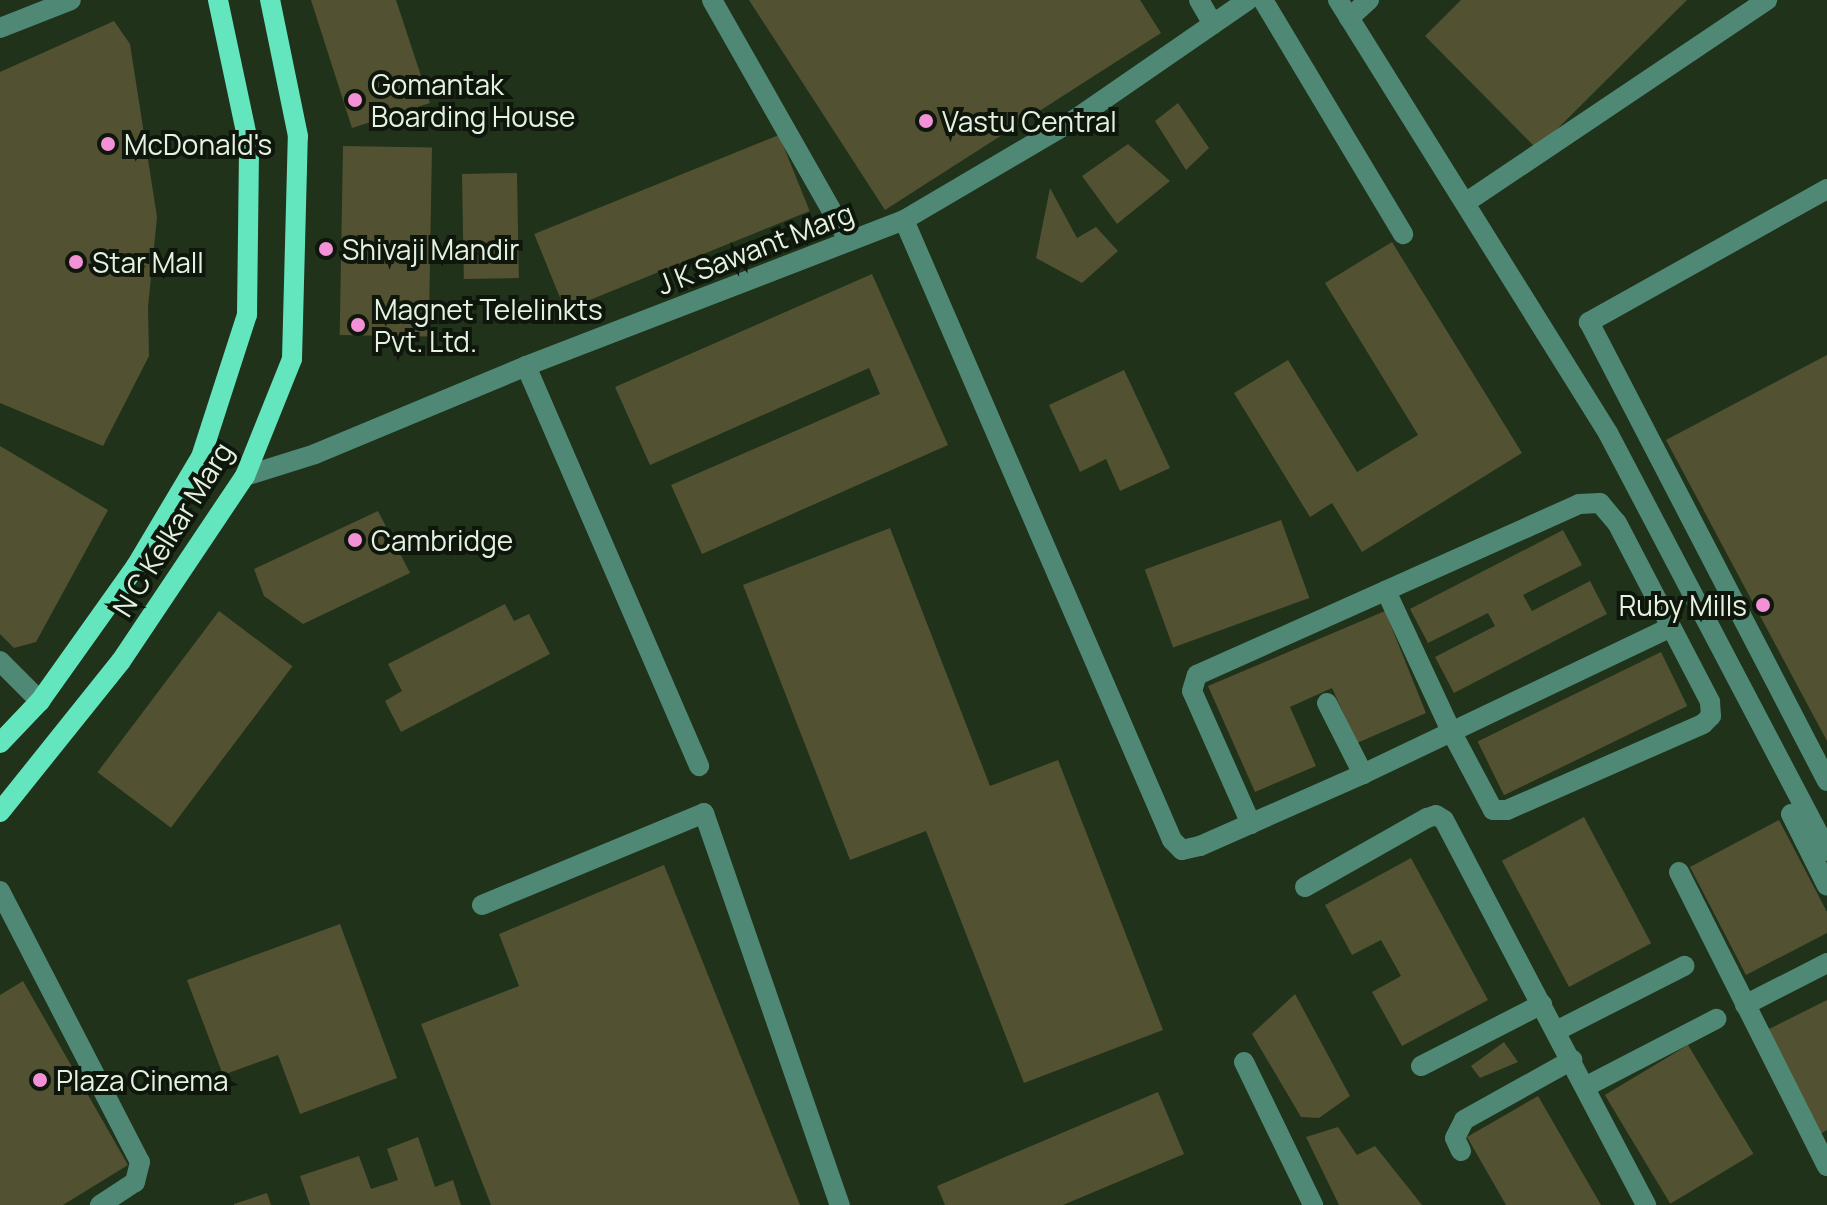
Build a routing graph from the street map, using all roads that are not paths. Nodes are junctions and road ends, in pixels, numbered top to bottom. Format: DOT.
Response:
graph roads {
  1 [pos="71,0"];
  2 [pos="218,0"];
  3 [pos="270,0"];
  4 [pos="712,0"];
  5 [pos="1199,0"];
  6 [pos="1248,0"];
  7 [pos="1263,0"];
  8 [pos="1338,0"];
  9 [pos="1369,0"];
  10 [pos="1767,0"];
  11 [pos="1349,18"];
  12 [pos="1213,24"];
  13 [pos="0,28"];
  14 [pos="1827,189"];
  15 [pos="1465,203"];
  16 [pos="904,220"];
  17 [pos="1403,234"];
  18 [pos="849,241"];
  19 [pos="526,366"];
  20 [pos="245,476"];
  21 [pos="1386,591"];
  22 [pos="1671,627"];
  23 [pos="0,661"];
  24 [pos="40,701"];
  25 [pos="1327,703"];
  26 [pos="1452,733"];
  27 [pos="0,743"];
  28 [pos="699,766"];
  29 [pos="1363,774"];
  30 [pos="1827,781"];
  31 [pos="0,812"];
  32 [pos="1791,814"];
  33 [pos="1251,824"];
  34 [pos="1827,851"];
  35 [pos="1679,872"];
  36 [pos="1827,886"];
  37 [pos="1305,887"];
  38 [pos="0,891"];
  39 [pos="482,905"];
  40 [pos="1827,963"];
  41 [pos="1684,966"];
  42 [pos="1542,1004"];
  43 [pos="1745,1005"];
  44 [pos="1716,1019"];
  45 [pos="1556,1031"];
  46 [pos="1572,1060"];
  47 [pos="1244,1062"];
  48 [pos="1421,1066"];
  49 [pos="1585,1087"];
  50 [pos="1461,1151"];
  51 [pos="1827,1166"];
  52 [pos="100,1205"];
  53 [pos="840,1205"];
  54 [pos="1313,1205"];
  55 [pos="1646,1205"];
  1 -- 13 [label="street"];
  2 -- 24 [label="main road, N C Kelkar Marg"];
  3 -- 20 [label="main road, N C Kelkar Marg"];
  4 -- 18 [label="street"];
  5 -- 12 [label="street"];
  6 -- 12 [label="street, J K Sawant Marg"];
  7 -- 17 [label="street"];
  8 -- 11 [label="street"];
  9 -- 11 [label="street"];
  10 -- 15 [label="street"];
  11 -- 15 [label="street"];
  12 -- 16 [label="street, J K Sawant Marg"];
  14 -- 30 [label="street"];
  15 -- 34 [label="street"];
  16 -- 18 [label="street, J K Sawant Marg"];
  16 -- 33 [label="street"];
  18 -- 19 [label="street, J K Sawant Marg"];
  19 -- 20 [label="street, J K Sawant Marg"];
  19 -- 28 [label="street"];
  20 -- 31 [label="main road, N C Kelkar Marg"];
  21 -- 22 [label="street"];
  21 -- 26 [label="street"];
  21 -- 33 [label="street"];
  22 -- 26 [label="street"];
  22 -- 26 [label="street"];
  23 -- 24 [label="street"];
  24 -- 27 [label="main road, N C Kelkar Marg"];
  25 -- 29 [label="street"];
  26 -- 29 [label="street"];
  29 -- 33 [label="street"];
  32 -- 36 [label="street"];
  35 -- 43 [label="street"];
  37 -- 42 [label="street"];
  38 -- 52 [label="street"];
  39 -- 53 [label="street"];
  40 -- 43 [label="street"];
  41 -- 45 [label="street"];
  42 -- 45 [label="street"];
  42 -- 48 [label="street"];
  43 -- 51 [label="street"];
  44 -- 49 [label="street"];
  45 -- 46 [label="street"];
  46 -- 49 [label="street"];
  46 -- 50 [label="street"];
  47 -- 54 [label="street"];
  49 -- 55 [label="street"];
}
